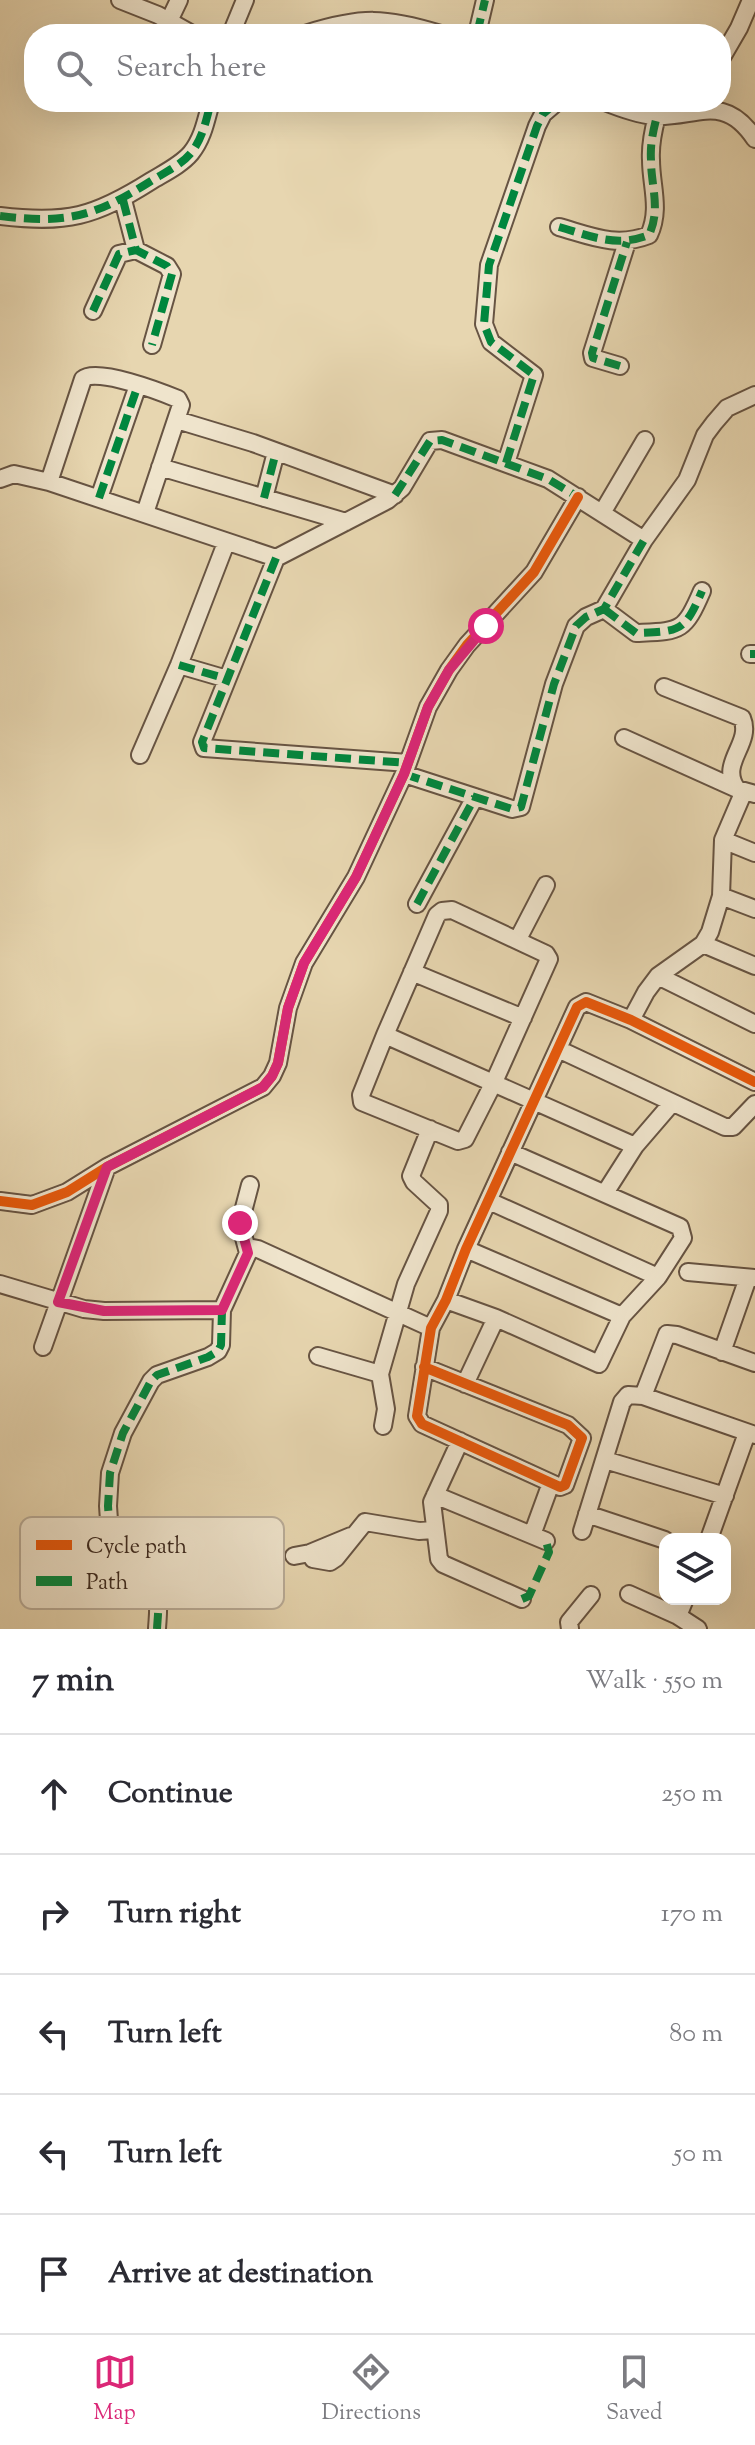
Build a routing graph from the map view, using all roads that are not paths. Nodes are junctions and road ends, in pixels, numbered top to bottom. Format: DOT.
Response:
graph roads {
  1 [pos="179,0"];
  2 [pos="245,0"];
  3 [pos="485,0"];
  4 [pos="751,0"];
  5 [pos="127,1"];
  6 [pos="169,21"];
  7 [pos="174,24"];
  8 [pos="235,24"];
  9 [pos="337,24"];
  10 [pos="400,24"];
  11 [pos="479,24"];
  12 [pos="731,39"];
  13 [pos="208,112"];
  14 [pos="545,112"];
  15 [pos="633,112"];
  16 [pos="669,112"];
  17 [pos="712,112"];
  18 [pos="657,116"];
  19 [pos="755,139"];
  20 [pos="123,200"];
  21 [pos="0,216"];
  22 [pos="559,227"];
  23 [pos="627,242"];
  24 [pos="136,250"];
  25 [pos="93,311"];
  26 [pos="152,345"];
  27 [pos="620,366"];
  28 [pos="138,385"];
  29 [pos="755,395"];
  30 [pos="177,420"];
  31 [pos="645,440"];
  32 [pos="276,452"];
  33 [pos="506,463"];
  34 [pos="160,467"];
  35 [pos="0,479"];
  36 [pos="49,482"];
  37 [pos="395,495"];
  38 [pos="578,497"];
  39 [pos="99,498"];
  40 [pos="264,498"];
  41 [pos="145,513"];
  42 [pos="602,513"];
  43 [pos="346,522"];
  44 [pos="644,540"];
  45 [pos="226,543"];
  46 [pos="276,558"];
  47 [pos="702,591"];
  48 [pos="604,609"];
  49 [pos="179,665"];
  50 [pos="227,679"];
  51 [pos="664,687"];
  52 [pos="624,738"];
  53 [pos="140,755"];
  54 [pos="406,769"];
  55 [pos="745,791"];
  56 [pos="475,797"];
  57 [pos="723,840"];
  58 [pos="755,853"];
  59 [pos="546,885"];
  60 [pos="721,896"];
  61 [pos="417,904"];
  62 [pos="755,909"];
  63 [pos="518,939"];
  64 [pos="703,944"];
  65 [pos="755,966"];
  66 [pos="412,972"];
  67 [pos="658,976"];
  68 [pos="523,1018"];
  69 [pos="631,1020"];
  70 [pos="755,1024"];
  71 [pos="385,1035"];
  72 [pos="558,1049"];
  73 [pos="755,1082"];
  74 [pos="514,1093"];
  75 [pos="672,1103"];
  76 [pos="755,1104"];
  77 [pos="430,1129"];
  78 [pos="635,1146"];
  79 [pos="510,1152"];
  80 [pos="107,1167"];
  81 [pos="250,1185"];
  82 [pos="605,1193"];
  83 [pos="0,1201"];
  84 [pos="489,1201"];
  85 [pos="466,1249"];
  86 [pos="248,1253"];
  87 [pos="688,1272"];
  88 [pos="658,1277"];
  89 [pos="752,1278"];
  90 [pos="0,1284"];
  91 [pos="446,1300"];
  92 [pos="58,1302"];
  93 [pos="222,1310"];
  94 [pos="622,1316"];
  95 [pos="496,1318"];
  96 [pos="412,1319"];
  97 [pos="43,1347"];
  98 [pos="722,1352"];
  99 [pos="318,1356"];
  100 [pos="755,1363"];
  101 [pos="424,1367"];
  102 [pos="380,1374"];
  103 [pos="465,1384"];
  104 [pos="643,1396"];
  105 [pos="383,1426"];
  106 [pos="751,1434"];
  107 [pos="460,1441"];
  108 [pos="605,1460"];
  109 [pos="551,1483"];
  110 [pos="435,1495"];
  111 [pos="725,1496"];
  112 [pos="109,1517"];
  113 [pos="427,1530"];
  114 [pos="711,1533"];
  115 [pos="659,1539"];
  116 [pos="302,1555"];
  117 [pos="629,1594"];
  118 [pos="591,1595"];
  119 [pos="522,1599"];
  120 [pos="683,1605"];
  121 [pos="158,1609"];
  122 [pos="678,1616"];
  123 [pos="157,1629"];
  124 [pos="570,1629"];
  125 [pos="698,1629"];
  1 -- 6 [label="street"];
  2 -- 8 [label="street"];
  3 -- 11 [label="street"];
  4 -- 12 [label="street"];
  5 -- 6 [label="street"];
  6 -- 7 [label="street"];
  9 -- 10 [label="street"];
  13 -- 20 [label="street"];
  14 -- 33 [label="street"];
  15 -- 18 [label="street"];
  16 -- 18 [label="street"];
  17 -- 19 [label="street"];
  18 -- 23 [label="street"];
  20 -- 21 [label="street"];
  20 -- 24 [label="street"];
  22 -- 23 [label="street"];
  23 -- 27 [label="street"];
  24 -- 25 [label="street"];
  24 -- 26 [label="street"];
  28 -- 30 [label="street"];
  28 -- 36 [label="street"];
  28 -- 39 [label="street"];
  29 -- 44 [label="street"];
  30 -- 32 [label="street"];
  30 -- 34 [label="street"];
  31 -- 42 [label="street"];
  32 -- 37 [label="street"];
  32 -- 40 [label="street"];
  33 -- 37 [label="street"];
  33 -- 38 [label="street"];
  34 -- 40 [label="street"];
  34 -- 41 [label="street"];
  35 -- 36 [label="street"];
  36 -- 39 [label="street"];
  37 -- 43 [label="street"];
  38 -- 42 [label="street"];
  38 -- 54 [label="street"];
  39 -- 41 [label="street"];
  40 -- 43 [label="street"];
  41 -- 45 [label="street"];
  42 -- 44 [label="street"];
  43 -- 46 [label="street"];
  44 -- 48 [label="street"];
  45 -- 46 [label="street"];
  45 -- 49 [label="street"];
  46 -- 50 [label="street"];
  47 -- 48 [label="street"];
  48 -- 56 [label="street"];
  49 -- 50 [label="street"];
  49 -- 53 [label="street"];
  50 -- 54 [label="street"];
  51 -- 55 [label="street"];
  52 -- 55 [label="street"];
  54 -- 56 [label="street"];
  54 -- 80 [label="street"];
  55 -- 57 [label="street"];
  56 -- 61 [label="street"];
  57 -- 58 [label="street"];
  57 -- 60 [label="street"];
  59 -- 63 [label="street"];
  60 -- 62 [label="street"];
  60 -- 64 [label="street"];
  63 -- 66 [label="street"];
  63 -- 68 [label="street"];
  64 -- 65 [label="street"];
  64 -- 67 [label="street"];
  66 -- 68 [label="street"];
  66 -- 71 [label="street"];
  67 -- 69 [label="street"];
  67 -- 70 [label="street"];
  68 -- 74 [label="street"];
  69 -- 72 [label="street"];
  69 -- 73 [label="street"];
  71 -- 74 [label="street"];
  71 -- 77 [label="street"];
  72 -- 74 [label="street"];
  72 -- 75 [label="street"];
  74 -- 77 [label="street"];
  74 -- 78 [label="street"];
  74 -- 79 [label="street"];
  75 -- 76 [label="street"];
  75 -- 78 [label="street"];
  77 -- 96 [label="street"];
  78 -- 82 [label="street"];
  79 -- 82 [label="street"];
  79 -- 84 [label="street"];
  80 -- 83 [label="street"];
  80 -- 92 [label="street"];
  81 -- 86 [label="street"];
  82 -- 88 [label="street"];
  84 -- 85 [label="street"];
  84 -- 88 [label="street"];
  85 -- 91 [label="street"];
  85 -- 94 [label="street"];
  86 -- 93 [label="street"];
  86 -- 96 [label="street"];
  87 -- 89 [label="street"];
  88 -- 94 [label="street"];
  89 -- 98 [label="street"];
  90 -- 92 [label="street"];
  91 -- 95 [label="street"];
  91 -- 96 [label="street"];
  92 -- 93 [label="street"];
  92 -- 97 [label="street"];
  93 -- 112 [label="street"];
  94 -- 95 [label="street"];
  95 -- 103 [label="street"];
  96 -- 101 [label="street"];
  96 -- 102 [label="street"];
  98 -- 100 [label="street"];
  98 -- 104 [label="street"];
  99 -- 102 [label="street"];
  101 -- 103 [label="street"];
  101 -- 107 [label="street"];
  102 -- 105 [label="street"];
  103 -- 109 [label="street"];
  104 -- 106 [label="street"];
  104 -- 108 [label="street"];
  106 -- 111 [label="street"];
  107 -- 109 [label="street"];
  107 -- 110 [label="street"];
  108 -- 111 [label="street"];
  108 -- 115 [label="street"];
  109 -- 110 [label="street"];
  110 -- 113 [label="street"];
  111 -- 114 [label="street"];
  113 -- 116 [label="street"];
  113 -- 119 [label="street"];
  117 -- 122 [label="street"];
  118 -- 124 [label="street"];
  120 -- 122 [label="street"];
  121 -- 123 [label="street"];
  122 -- 125 [label="street"];
}
